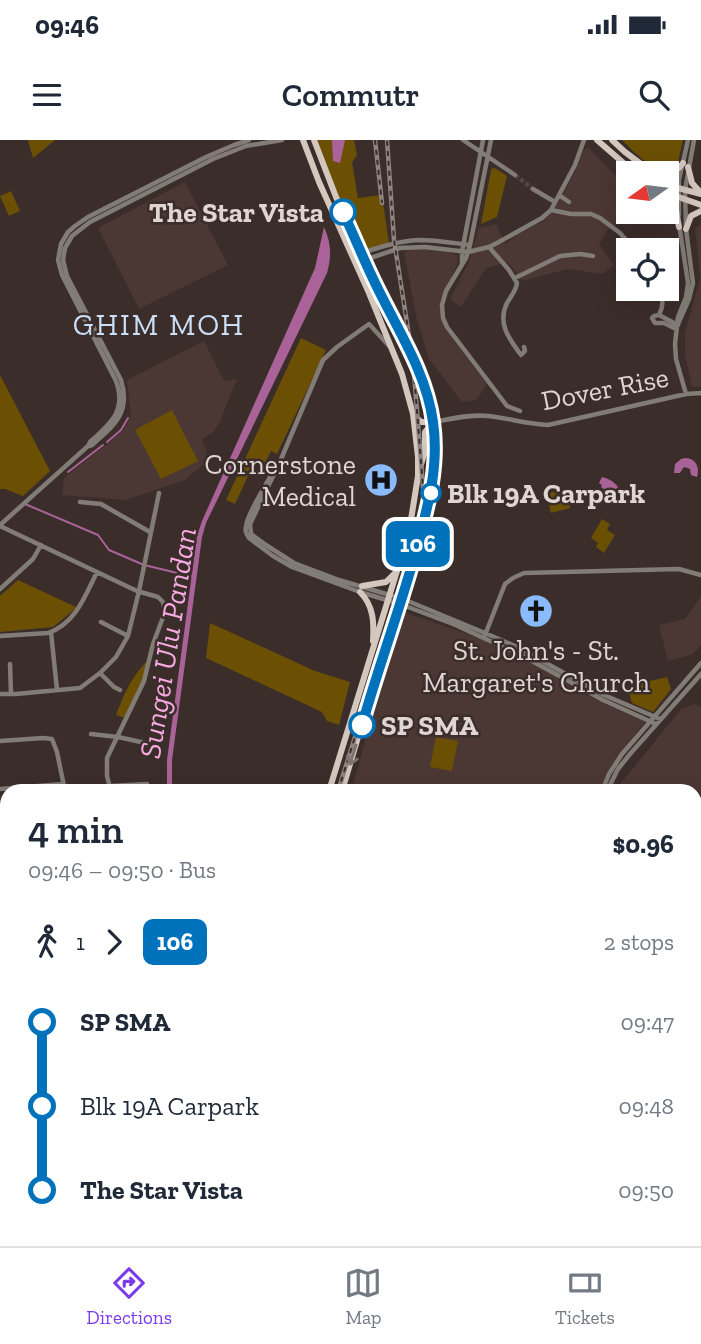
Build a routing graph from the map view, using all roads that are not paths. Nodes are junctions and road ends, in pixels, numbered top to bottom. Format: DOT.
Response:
graph roads {
  1 [pos="249,140"];
  2 [pos="282,140"];
  3 [pos="303,140"];
  4 [pos="314,140"];
  5 [pos="463,140"];
  6 [pos="484,140"];
  7 [pos="491,140"];
  8 [pos="590,140"];
  9 [pos="597,140"];
  10 [pos="612,140"];
  11 [pos="688,140"];
  12 [pos="694,140"];
  13 [pos="584,142"];
  14 [pos="481,152"];
  15 [pos="488,157"];
  16 [pos="621,161"];
  17 [pos="637,161"];
  18 [pos="686,165"];
  19 [pos="679,168"];
  20 [pos="514,175"];
  21 [pos="679,188"];
  22 [pos="533,189"];
  23 [pos="682,189"];
  24 [pos="701,193"];
  25 [pos="559,195"];
  26 [pos="679,198"];
  27 [pos="682,199"];
  28 [pos="555,202"];
  29 [pos="569,202"];
  30 [pos="701,208"];
  31 [pos="551,210"];
  32 [pos="679,218"];
  33 [pos="683,228"];
  34 [pos="624,238"];
  35 [pos="464,244"];
  36 [pos="470,245"];
  37 [pos="489,247"];
  38 [pos="465,252"];
  39 [pos="364,256"];
  40 [pos="593,256"];
  41 [pos="61,260"];
  42 [pos="354,260"];
  43 [pos="515,278"];
  44 [pos="663,301"];
  45 [pos="659,315"];
  46 [pos="677,327"];
  47 [pos="524,347"];
  48 [pos="393,349"];
  49 [pos="701,393"];
  50 [pos="686,394"];
  51 [pos="520,411"];
  52 [pos="413,414"];
  53 [pos="433,422"];
  54 [pos="418,477"];
  55 [pos="159,493"];
  56 [pos="80,502"];
  57 [pos="0,526"];
  58 [pos="150,532"];
  59 [pos="41,545"];
  60 [pos="398,571"];
  61 [pos="97,572"];
  62 [pos="701,575"];
  63 [pos="0,589"];
  64 [pos="361,589"];
  65 [pos="139,591"];
  66 [pos="390,598"];
  67 [pos="401,601"];
  68 [pos="101,622"];
  69 [pos="51,632"];
  70 [pos="484,635"];
  71 [pos="0,636"];
  72 [pos="128,636"];
  73 [pos="373,650"];
  74 [pos="701,663"];
  75 [pos="10,664"];
  76 [pos="100,673"];
  77 [pos="701,674"];
  78 [pos="57,690"];
  79 [pos="120,690"];
  80 [pos="0,694"];
  81 [pos="11,694"];
  82 [pos="653,721"];
  83 [pos="91,734"];
  84 [pos="118,737"];
  85 [pos="0,741"];
  86 [pos="150,744"];
  87 [pos="63,784"];
  88 [pos="109,784"];
  89 [pos="332,784"];
  90 [pos="344,784"];
  91 [pos="604,784"];
  92 [pos="610,784"];
  1 -- 41 [label="street"];
  2 -- 41 [label="street"];
  3 -- 42 [label="main road"];
  4 -- 39 [label="main road"];
  5 -- 14 [label="street"];
  6 -- 14 [label="street"];
  7 -- 15 [label="street"];
  8 -- 13 [label="street"];
  9 -- 16 [label="main road"];
  10 -- 17 [label="main road"];
  11 -- 18 [label="street"];
  12 -- 18 [label="street"];
  13 -- 25 [label="street"];
  14 -- 15 [label="street"];
  14 -- 35 [label="street"];
  15 -- 20 [label="street"];
  15 -- 36 [label="street"];
  18 -- 19 [label="main road"];
  18 -- 23 [label="street"];
  18 -- 24 [label="main road"];
  21 -- 23 [label="main road"];
  22 -- 28 [label="street"];
  23 -- 24 [label="main road"];
  23 -- 27 [label="street"];
  25 -- 28 [label="street"];
  25 -- 29 [label="street"];
  26 -- 27 [label="main road"];
  27 -- 30 [label="main road"];
  27 -- 33 [label="street"];
  28 -- 31 [label="street"];
  30 -- 33 [label="main road"];
  31 -- 34 [label="street"];
  31 -- 37 [label="street"];
  32 -- 33 [label="main road"];
  33 -- 46 [label="street"];
  35 -- 36 [label="street"];
  35 -- 38 [label="street"];
  35 -- 39 [label="street"];
  36 -- 38 [label="street"];
  37 -- 38 [label="street"];
  37 -- 43 [label="street"];
  38 -- 39 [label="street"];
  38 -- 51 [label="street"];
  39 -- 42 [label="street"];
  39 -- 53 [label="main road"];
  40 -- 43 [label="street"];
  41 -- 57 [label="street"];
  42 -- 48 [label="main road"];
  43 -- 47 [label="street"];
  44 -- 45 [label="street"];
  45 -- 46 [label="street"];
  45 -- 46 [label="street"];
  46 -- 50 [label="street"];
  48 -- 52 [label="main road"];
  48 -- 64 [label="street"];
  49 -- 50 [label="street, Dover Rise"];
  50 -- 53 [label="street, Dover Rise"];
  52 -- 53 [label="main road"];
  52 -- 54 [label="main road"];
  53 -- 54 [label="main road"];
  53 -- 67 [label="main road"];
  54 -- 60 [label="main road"];
  55 -- 58 [label="street"];
  56 -- 58 [label="street"];
  57 -- 59 [label="street"];
  58 -- 65 [label="street"];
  59 -- 61 [label="street"];
  59 -- 63 [label="street"];
  60 -- 64 [label="main road"];
  60 -- 66 [label="main road"];
  61 -- 65 [label="street"];
  61 -- 69 [label="street"];
  62 -- 70 [label="street"];
  64 -- 66 [label="street"];
  64 -- 73 [label="main road"];
  65 -- 72 [label="street"];
  65 -- 84 [label="street"];
  66 -- 67 [label="street"];
  66 -- 73 [label="main road"];
  67 -- 70 [label="street"];
  67 -- 90 [label="main road, one-way"];
  68 -- 72 [label="street"];
  69 -- 71 [label="street"];
  69 -- 78 [label="street"];
  70 -- 82 [label="street"];
  72 -- 76 [label="street"];
  73 -- 89 [label="main road"];
  74 -- 82 [label="street"];
  75 -- 81 [label="street"];
  76 -- 78 [label="street"];
  76 -- 79 [label="street"];
  77 -- 82 [label="street"];
  78 -- 81 [label="street"];
  80 -- 81 [label="street"];
  82 -- 91 [label="street"];
  82 -- 92 [label="street"];
  83 -- 84 [label="street"];
  84 -- 86 [label="street"];
  84 -- 88 [label="street"];
  85 -- 87 [label="street"];
}
